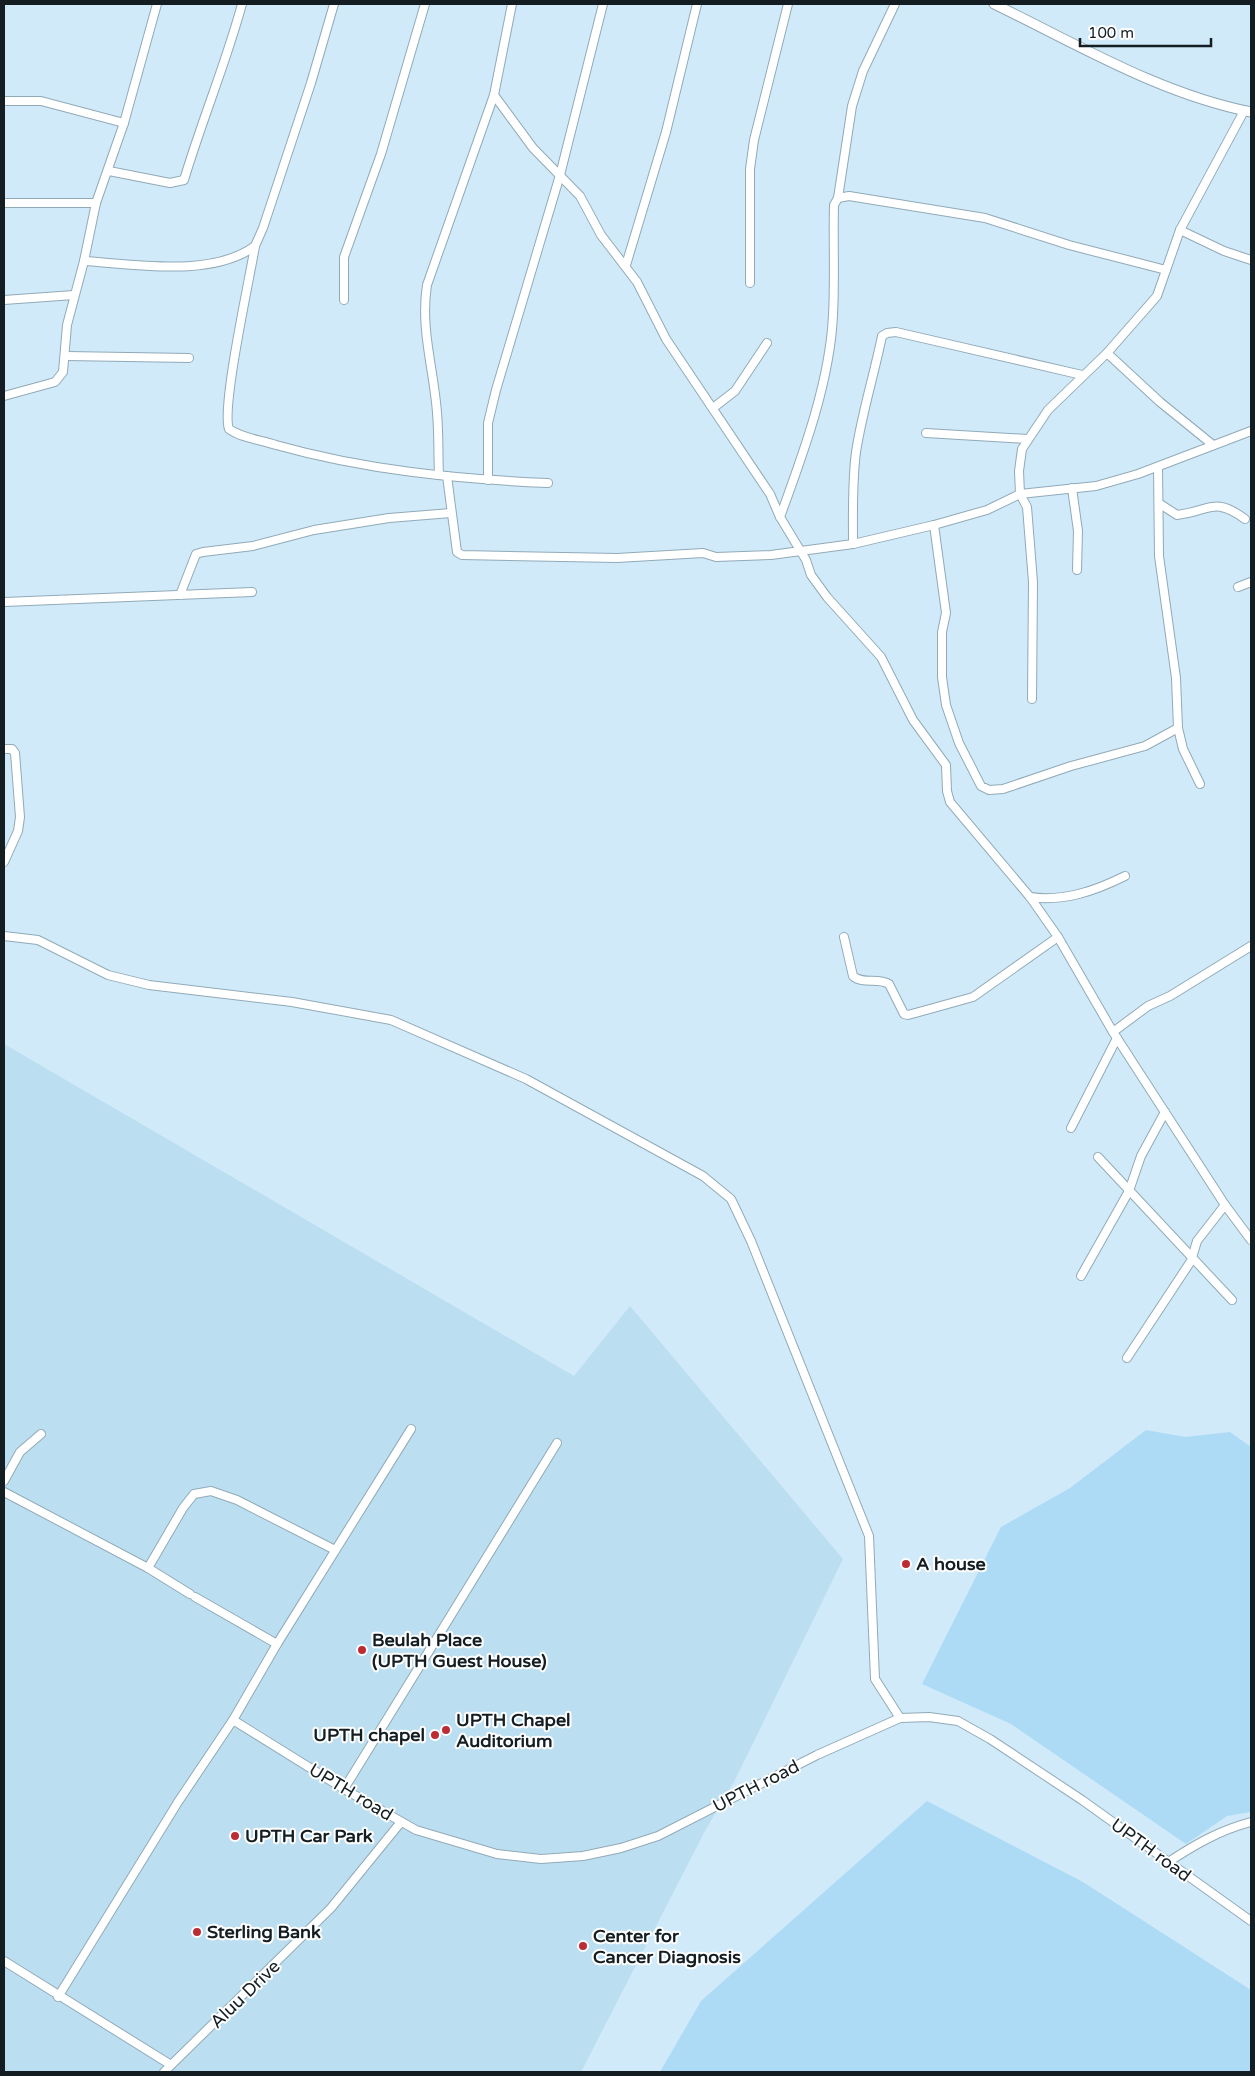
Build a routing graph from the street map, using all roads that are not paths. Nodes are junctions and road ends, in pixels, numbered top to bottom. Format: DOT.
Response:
graph roads {
  1 [pos="157,4"];
  2 [pos="242,4"];
  3 [pos="334,4"];
  4 [pos="424,4"];
  5 [pos="512,4"];
  6 [pos="603,4"];
  7 [pos="697,4"];
  8 [pos="788,4"];
  9 [pos="896,4"];
  10 [pos="994,4"];
  11 [pos="494,95"];
  12 [pos="4,101"];
  13 [pos="1248,112"];
  14 [pos="124,123"];
  15 [pos="109,171"];
  16 [pos="560,175"];
  17 [pos="838,198"];
  18 [pos="4,202"];
  19 [pos="96,202"];
  20 [pos="1180,230"];
  21 [pos="255,246"];
  22 [pos="1251,260"];
  23 [pos="84,262"];
  24 [pos="626,265"];
  25 [pos="1166,270"];
  26 [pos="750,283"];
  27 [pos="74,295"];
  28 [pos="4,300"];
  29 [pos="344,300"];
  30 [pos="767,344"];
  31 [pos="1107,353"];
  32 [pos="66,356"];
  33 [pos="189,358"];
  34 [pos="1082,375"];
  35 [pos="4,396"];
  36 [pos="713,408"];
  37 [pos="1251,431"];
  38 [pos="926,433"];
  39 [pos="1027,439"];
  40 [pos="1213,445"];
  41 [pos="1158,467"];
  42 [pos="443,476"];
  43 [pos="488,480"];
  44 [pos="548,483"];
  45 [pos="1072,488"];
  46 [pos="1020,494"];
  47 [pos="1160,504"];
  48 [pos="451,513"];
  49 [pos="780,517"];
  50 [pos="1245,519"];
  51 [pos="934,525"];
  52 [pos="853,544"];
  53 [pos="800,550"];
  54 [pos="1077,570"];
  55 [pos="1251,582"];
  56 [pos="1238,587"];
  57 [pos="252,592"];
  58 [pos="180,595"];
  59 [pos="4,602"];
  60 [pos="1032,699"];
  61 [pos="1178,728"];
  62 [pos="4,749"];
  63 [pos="1200,784"];
  64 [pos="4,862"];
  65 [pos="1125,876"];
  66 [pos="1030,897"];
  67 [pos="4,936"];
  68 [pos="844,937"];
  69 [pos="1058,937"];
  70 [pos="1251,946"];
  71 [pos="1115,1035"];
  72 [pos="1165,1112"];
  73 [pos="1071,1128"];
  74 [pos="1098,1157"];
  75 [pos="1129,1191"];
  76 [pos="1226,1204"];
  77 [pos="1251,1240"];
  78 [pos="1191,1257"];
  79 [pos="1081,1276"];
  80 [pos="1232,1300"];
  81 [pos="1127,1358"];
  82 [pos="411,1429"];
  83 [pos="41,1434"];
  84 [pos="557,1443"];
  85 [pos="4,1481"];
  86 [pos="4,1492"];
  87 [pos="335,1550"];
  88 [pos="148,1568"];
  89 [pos="277,1644"];
  90 [pos="900,1718"];
  91 [pos="233,1720"];
  92 [pos="344,1789"];
  93 [pos="401,1822"];
  94 [pos="1251,1822"];
  95 [pos="1167,1863"];
  96 [pos="1235,1910"];
  97 [pos="1251,1918"];
  98 [pos="1251,1922"];
  99 [pos="4,1961"];
  100 [pos="58,1997"];
  101 [pos="171,2065"];
  102 [pos="164,2072"];
  1 -- 14 [label="street"];
  2 -- 15 [label="street"];
  3 -- 21 [label="street"];
  4 -- 29 [label="street"];
  5 -- 11 [label="street"];
  6 -- 16 [label="street"];
  7 -- 24 [label="street"];
  8 -- 26 [label="street"];
  9 -- 17 [label="street"];
  10 -- 13 [label="street"];
  11 -- 16 [label="street"];
  11 -- 42 [label="street"];
  12 -- 14 [label="street"];
  13 -- 20 [label="street"];
  14 -- 15 [label="street"];
  15 -- 19 [label="street"];
  16 -- 24 [label="street"];
  16 -- 43 [label="street"];
  17 -- 25 [label="street"];
  17 -- 49 [label="street"];
  18 -- 19 [label="street"];
  19 -- 23 [label="street"];
  20 -- 22 [label="street"];
  20 -- 25 [label="street"];
  21 -- 23 [label="street"];
  21 -- 42 [label="street"];
  23 -- 27 [label="street"];
  24 -- 36 [label="street"];
  25 -- 31 [label="street"];
  27 -- 28 [label="street"];
  27 -- 32 [label="street"];
  30 -- 36 [label="street"];
  31 -- 34 [label="street"];
  31 -- 40 [label="street"];
  32 -- 33 [label="street"];
  32 -- 35 [label="street"];
  34 -- 39 [label="street"];
  34 -- 52 [label="street"];
  36 -- 49 [label="street"];
  37 -- 40 [label="street"];
  38 -- 39 [label="street"];
  39 -- 46 [label="street"];
  40 -- 41 [label="street"];
  41 -- 45 [label="street"];
  41 -- 47 [label="street"];
  42 -- 43 [label="street"];
  42 -- 48 [label="street"];
  43 -- 44 [label="street"];
  45 -- 46 [label="street"];
  45 -- 54 [label="street"];
  46 -- 51 [label="street"];
  46 -- 60 [label="street"];
  47 -- 50 [label="street"];
  47 -- 61 [label="street"];
  48 -- 53 [label="street"];
  48 -- 58 [label="street"];
  49 -- 53 [label="street"];
  51 -- 52 [label="street"];
  51 -- 61 [label="street"];
  52 -- 53 [label="street"];
  53 -- 66 [label="street"];
  55 -- 56 [label="street"];
  57 -- 58 [label="street"];
  58 -- 59 [label="street"];
  61 -- 63 [label="street"];
  62 -- 64 [label="street"];
  65 -- 66 [label="street"];
  66 -- 69 [label="street"];
  67 -- 90 [label="street"];
  68 -- 69 [label="street"];
  69 -- 71 [label="street"];
  70 -- 71 [label="street"];
  71 -- 72 [label="street"];
  71 -- 73 [label="street"];
  72 -- 75 [label="street"];
  72 -- 76 [label="street"];
  74 -- 75 [label="street"];
  75 -- 78 [label="street"];
  75 -- 79 [label="street"];
  76 -- 77 [label="street"];
  76 -- 78 [label="street"];
  78 -- 80 [label="street"];
  78 -- 81 [label="street"];
  82 -- 87 [label="street"];
  83 -- 85 [label="street"];
  84 -- 92 [label="street"];
  86 -- 88 [label="street"];
  87 -- 88 [label="street"];
  87 -- 89 [label="street"];
  88 -- 89 [label="street"];
  89 -- 91 [label="street"];
  90 -- 93 [label="street, UPTH road"];
  90 -- 95 [label="street, UPTH road"];
  91 -- 92 [label="street, UPTH road"];
  91 -- 100 [label="street"];
  92 -- 93 [label="street, UPTH road"];
  93 -- 101 [label="street, Aluu Drive"];
  94 -- 95 [label="street"];
  95 -- 96 [label="street, UPTH road"];
  96 -- 97 [label="street"];
  96 -- 98 [label="street, UPTH road"];
  99 -- 100 [label="street"];
  100 -- 101 [label="street"];
  101 -- 102 [label="street, Aluu Drive"];
}
